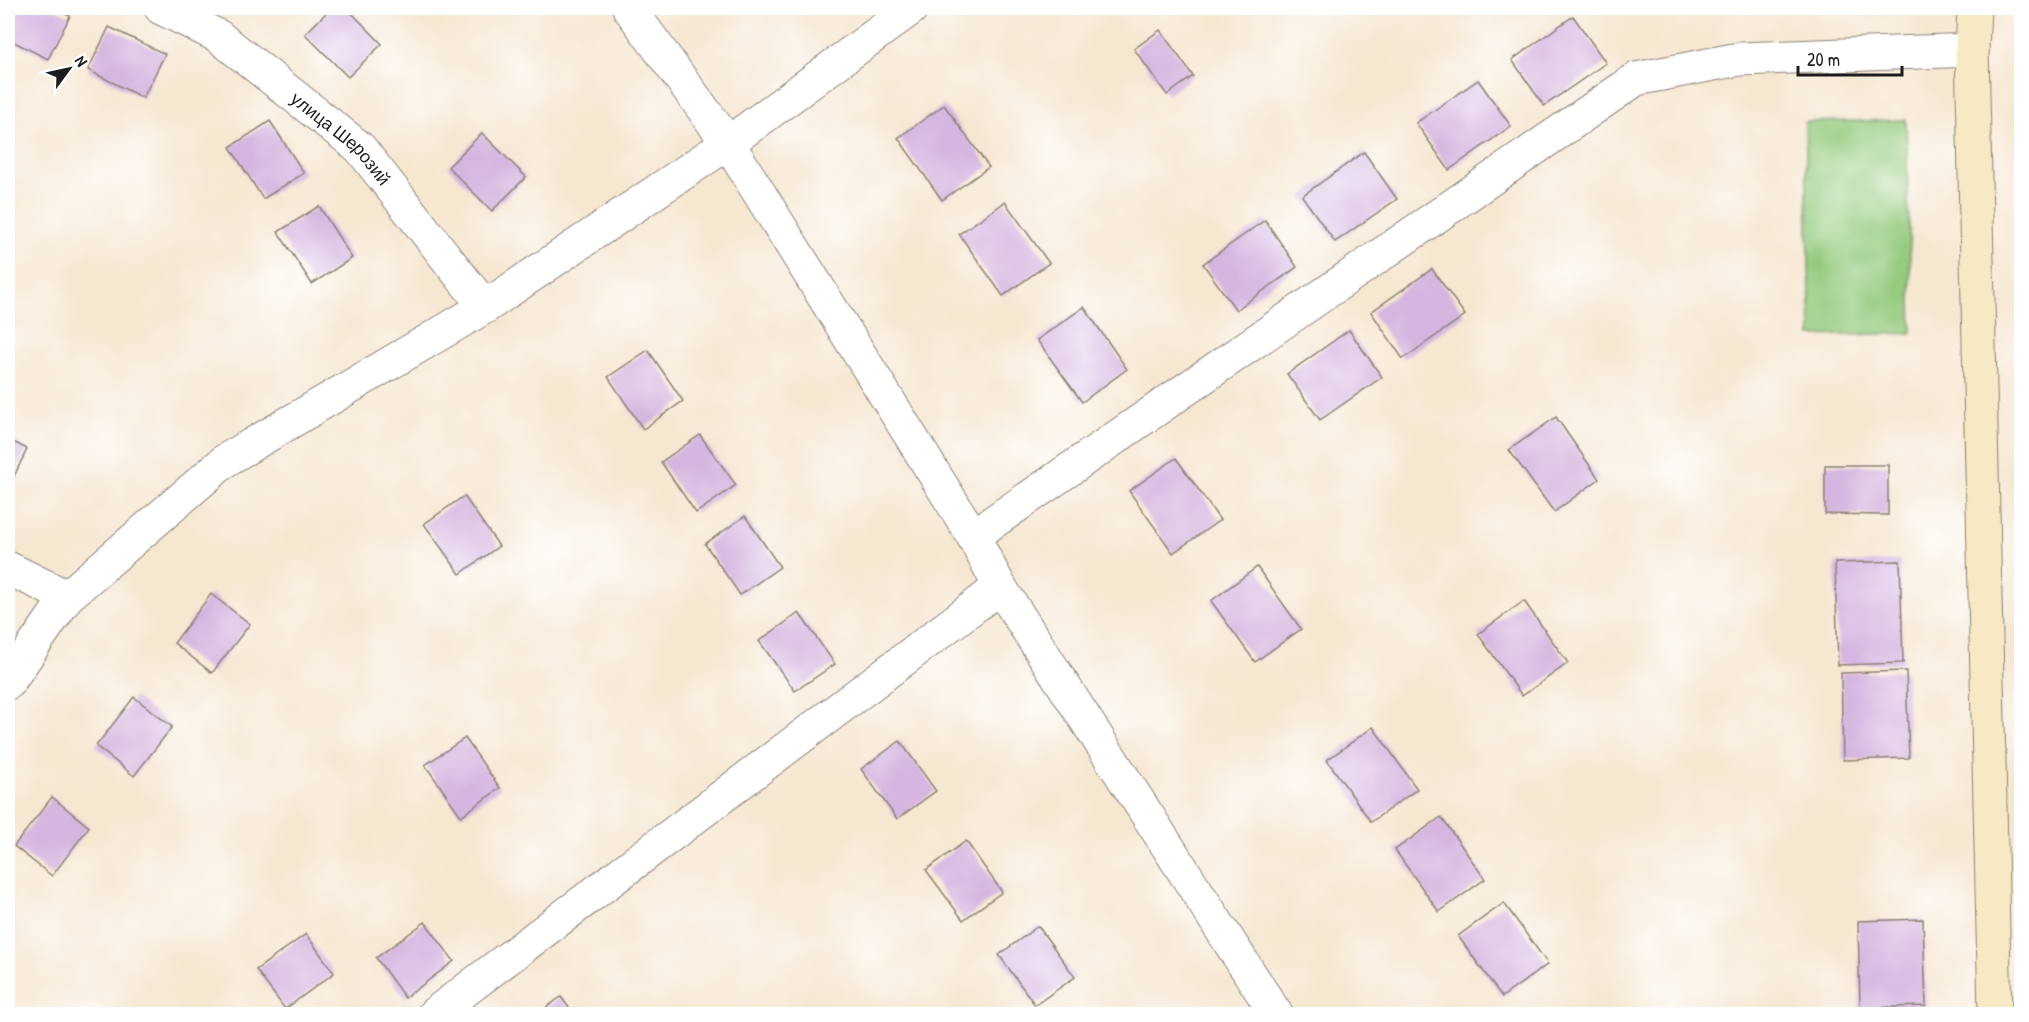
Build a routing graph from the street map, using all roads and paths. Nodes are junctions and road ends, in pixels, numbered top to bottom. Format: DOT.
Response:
graph roads {
  1 [pos="161,8"];
  2 [pos="629,8"];
  3 [pos="912,8"];
  4 [pos="1974,8"];
  5 [pos="1972,50"];
  6 [pos="728,143"];
  7 [pos="485,307"];
  8 [pos="974,536"];
  9 [pos="8,568"];
  10 [pos="1000,586"];
  11 [pos="67,597"];
  12 [pos="8,683"];
  13 [pos="434,1014"];
  14 [pos="1276,1014"];
  15 [pos="1995,1014"];
  1 -- 7 [label="street, улица Шерозий"];
  2 -- 6 [label="street"];
  3 -- 6 [label="street"];
  4 -- 5 [label="street"];
  5 -- 8 [label="street"];
  5 -- 15 [label="street"];
  6 -- 7 [label="street"];
  6 -- 8 [label="street"];
  7 -- 11 [label="street"];
  8 -- 10 [label="street"];
  9 -- 11 [label="street"];
  10 -- 13 [label="street"];
  10 -- 14 [label="street"];
  11 -- 12 [label="street"];
}
